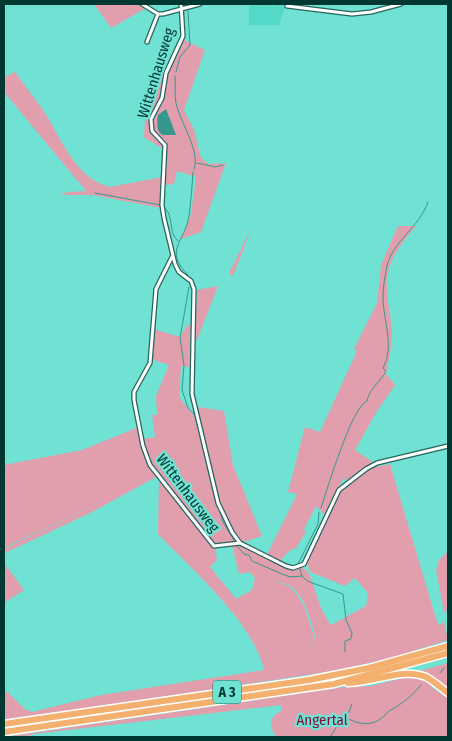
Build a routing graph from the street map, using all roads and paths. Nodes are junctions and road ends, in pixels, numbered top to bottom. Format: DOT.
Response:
graph roads {
  1 [pos="142,4"];
  2 [pos="181,4"];
  3 [pos="200,4"];
  4 [pos="401,4"];
  5 [pos="287,6"];
  6 [pos="181,9"];
  7 [pos="158,14"];
  8 [pos="147,42"];
  9 [pos="172,256"];
  10 [pos="448,446"];
  11 [pos="240,543"];
  12 [pos="448,646"];
  13 [pos="448,653"];
  14 [pos="338,683"];
  15 [pos="446,691"];
  16 [pos="4,724"];
  17 [pos="4,732"];
  1 -- 7 [label="street"];
  2 -- 6 [label="street, Wittenhausweg"];
  3 -- 6 [label="street"];
  4 -- 5 [label="street"];
  6 -- 7 [label="street"];
  6 -- 9 [label="street, Wittenhausweg"];
  7 -- 8 [label="street"];
  9 -- 11 [label="street, Wittenhausweg"];
  9 -- 11 [label="street, Wittenhausweg"];
  10 -- 11 [label="street"];
  12 -- 16 [label="highway, A 3"];
  13 -- 14 [label="highway, A 3"];
  14 -- 15 [label="highway"];
  14 -- 17 [label="highway, A 3"];
}
